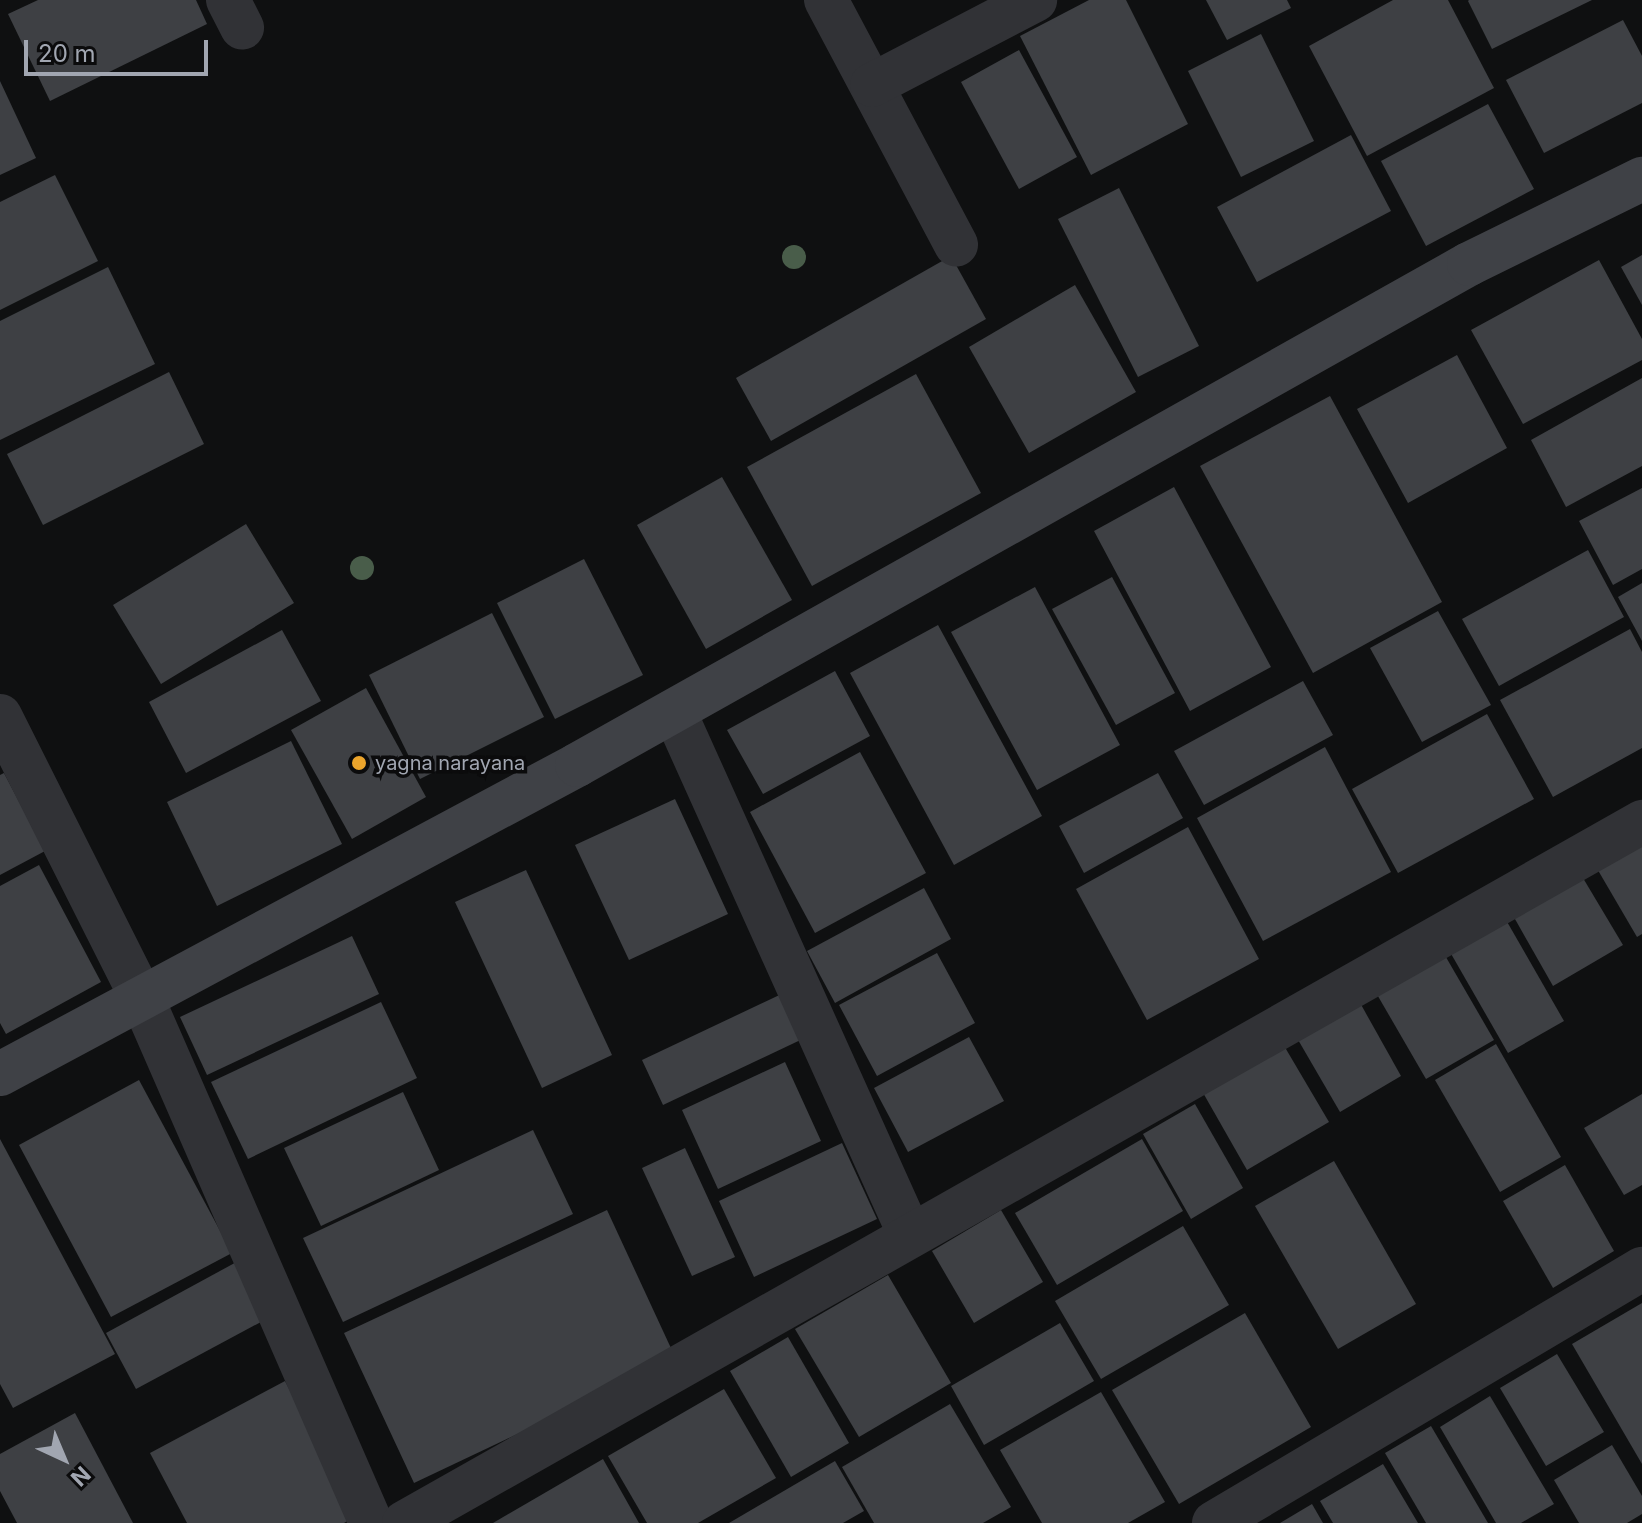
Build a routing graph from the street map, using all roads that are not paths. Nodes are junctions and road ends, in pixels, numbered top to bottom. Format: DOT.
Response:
graph roads {
  1 [pos="826,0"];
  2 [pos="1035,0"];
  3 [pos="872,85"];
  4 [pos="1642,179"];
  5 [pos="956,245"];
  6 [pos="674,711"];
  7 [pos="0,716"];
  8 [pos="1642,822"];
  9 [pos="142,998"];
  10 [pos="0,1074"];
  11 [pos="909,1233"];
  12 [pos="1642,1269"];
  13 [pos="371,1523"];
  14 [pos="404,1523"];
  15 [pos="1214,1523"];
  1 -- 3 [label="street"];
  2 -- 3 [label="street"];
  3 -- 5 [label="street"];
  4 -- 6 [label="street"];
  6 -- 9 [label="street"];
  6 -- 11 [label="street"];
  7 -- 9 [label="street"];
  8 -- 11 [label="street"];
  9 -- 10 [label="street"];
  9 -- 13 [label="street"];
  11 -- 14 [label="street"];
  12 -- 15 [label="street"];
}
